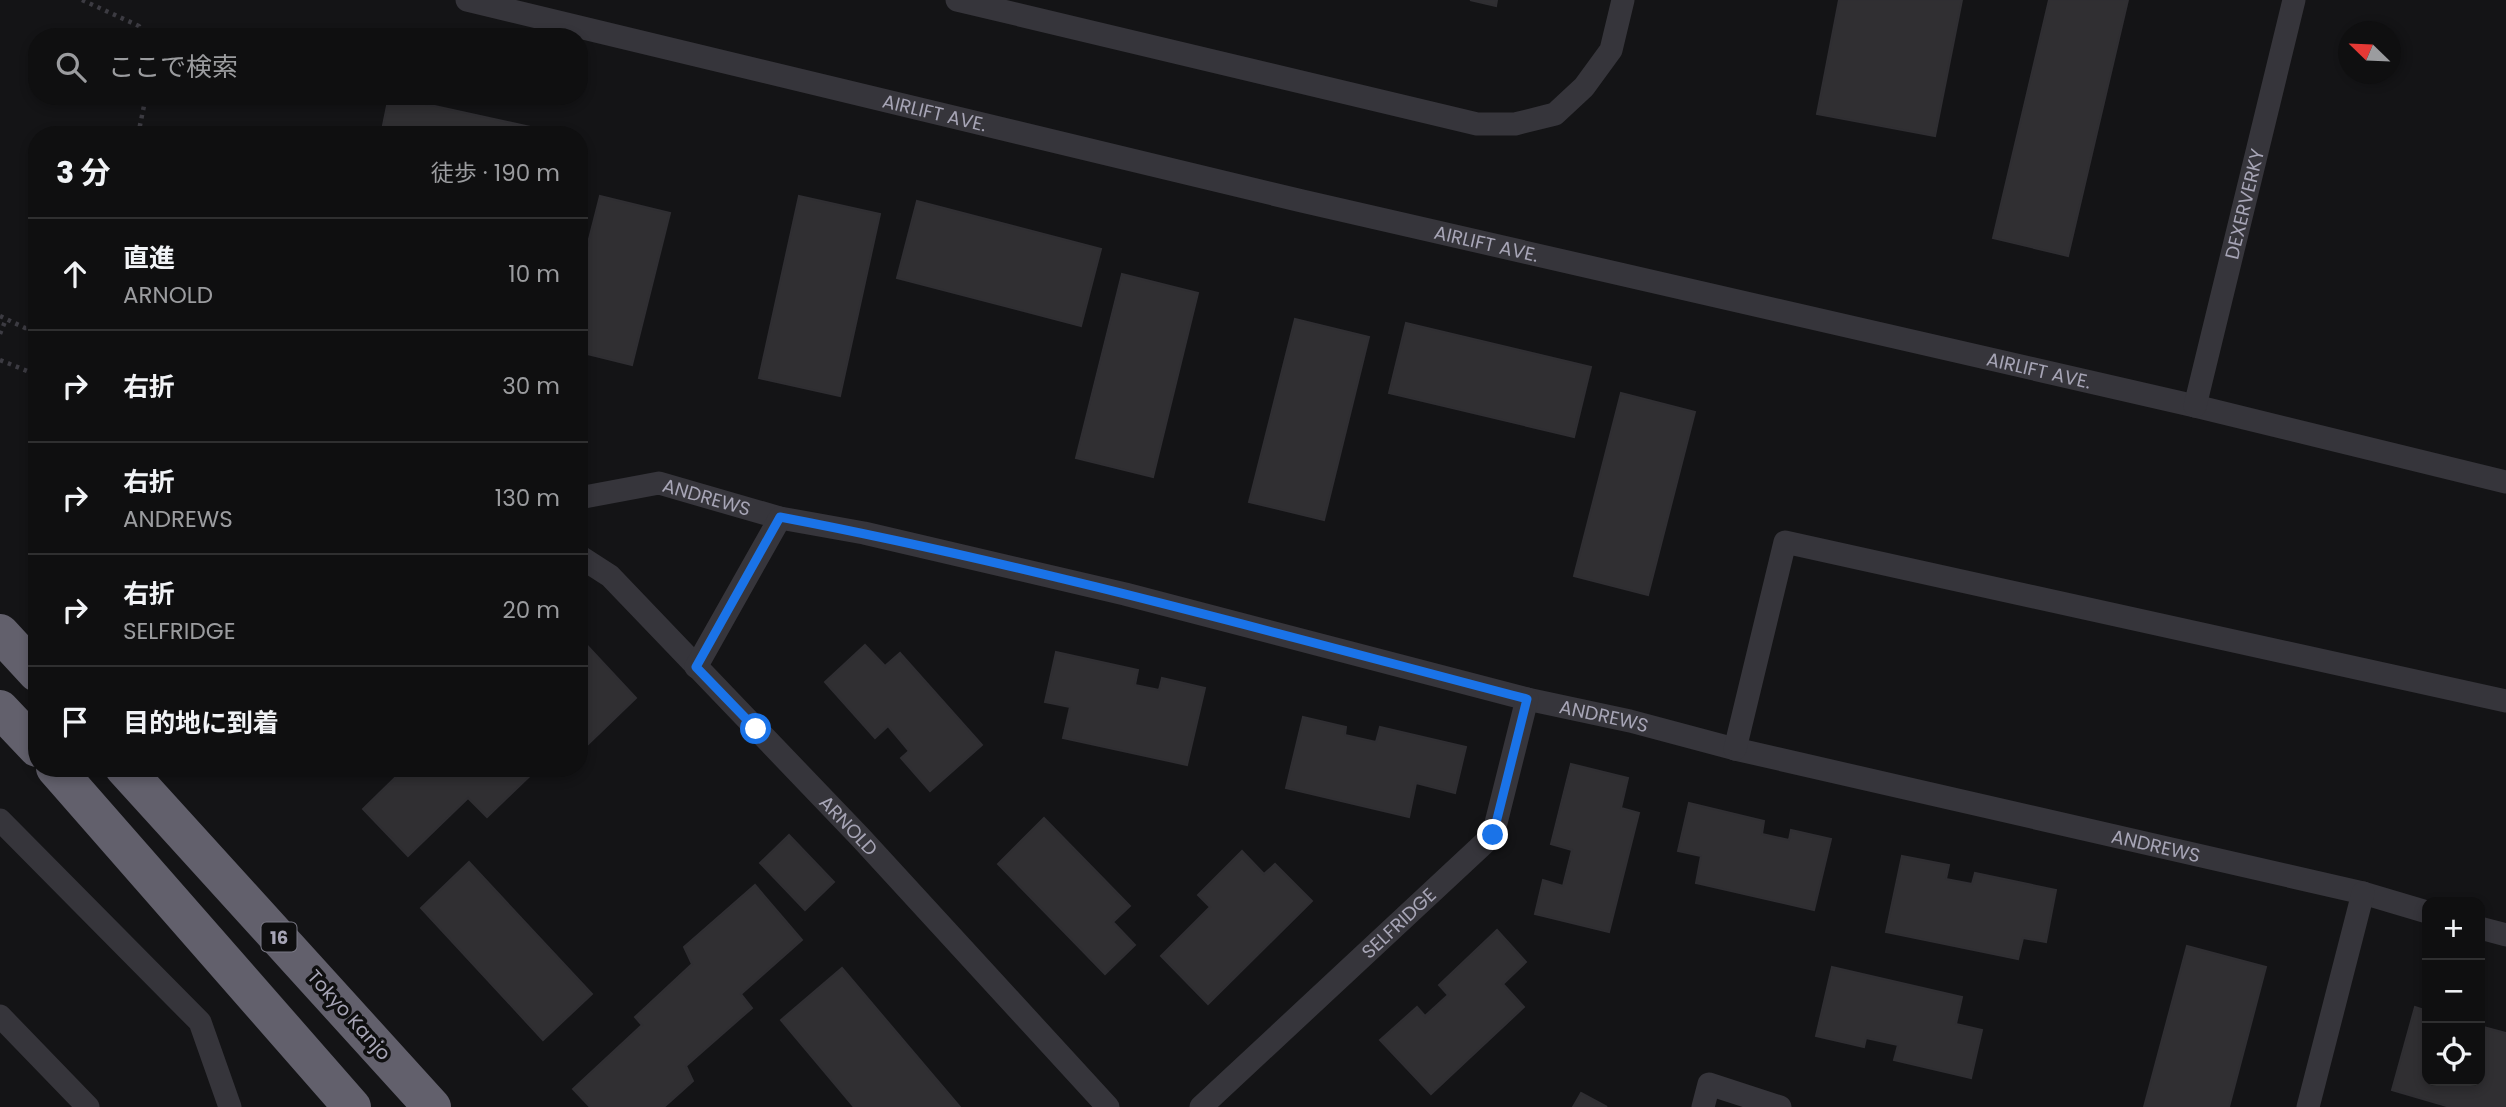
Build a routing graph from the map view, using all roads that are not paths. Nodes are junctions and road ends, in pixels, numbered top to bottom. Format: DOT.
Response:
graph roads {
  1 [pos="467,0"];
  2 [pos="957,0"];
  3 [pos="1623,0"];
  4 [pos="2294,0"];
  5 [pos="583,28"];
  6 [pos="588,29"];
  7 [pos="2195,406"];
  8 [pos="2506,482"];
  9 [pos="588,496"];
  10 [pos="780,517"];
  11 [pos="588,562"];
  12 [pos="0,633"];
  13 [pos="28,663"];
  14 [pos="696,667"];
  15 [pos="1527,699"];
  16 [pos="2506,701"];
  17 [pos="0,709"];
  18 [pos="28,739"];
  19 [pos="1735,749"];
  20 [pos="63,777"];
  21 [pos="132,777"];
  22 [pos="0,820"];
  23 [pos="2362,893"];
  24 [pos="2422,911"];
  25 [pos="2485,929"];
  26 [pos="2506,935"];
  27 [pos="0,1016"];
  28 [pos="88,1107"];
  29 [pos="230,1107"];
  30 [pos="352,1107"];
  31 [pos="432,1107"];
  32 [pos="1108,1107"];
  33 [pos="1201,1107"];
  34 [pos="1703,1107"];
  35 [pos="1780,1107"];
  36 [pos="2308,1107"];
  1 -- 5 [label="lane, AIRLIFT AVE."];
  2 -- 3 [label="lane"];
  4 -- 7 [label="lane, DEXERVERKY"];
  6 -- 7 [label="lane, AIRLIFT AVE."];
  7 -- 8 [label="lane, AIRLIFT AVE."];
  9 -- 10 [label="lane, ANDREWS"];
  10 -- 14 [label="lane"];
  10 -- 15 [label="lane, ANDREWS"];
  11 -- 14 [label="lane, ARNOLD"];
  12 -- 13 [label="highway"];
  14 -- 32 [label="lane, ARNOLD"];
  15 -- 19 [label="lane, ANDREWS"];
  15 -- 33 [label="lane, SELFRIDGE"];
  16 -- 19 [label="lane"];
  17 -- 18 [label="highway"];
  19 -- 23 [label="lane, ANDREWS"];
  20 -- 30 [label="highway"];
  21 -- 31 [label="highway, Tokyo Kanjo / 16"];
  22 -- 29 [label="lane"];
  23 -- 24 [label="lane, ANDREWS"];
  23 -- 36 [label="lane"];
  25 -- 26 [label="lane"];
  27 -- 28 [label="lane"];
  34 -- 35 [label="lane"];
}
